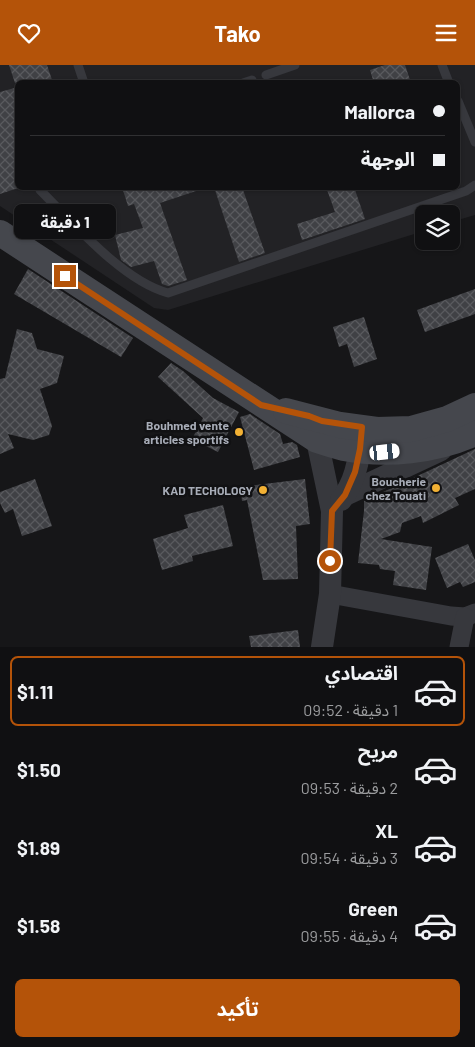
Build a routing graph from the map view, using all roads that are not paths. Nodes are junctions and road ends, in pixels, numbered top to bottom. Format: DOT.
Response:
graph roads {
  1 [pos="78,65"];
  2 [pos="295,65"];
  3 [pos="442,65"];
  4 [pos="266,75"];
  5 [pos="83,80"];
  6 [pos="448,80"];
  7 [pos="460,106"];
  8 [pos="475,142"];
  9 [pos="475,185"];
  10 [pos="40,190"];
  11 [pos="0,233"];
  12 [pos="475,406"];
  13 [pos="320,431"];
  14 [pos="470,435"];
  15 [pos="361,438"];
  16 [pos="338,503"];
  17 [pos="330,594"];
  18 [pos="470,615"];
  19 [pos="322,647"];
  20 [pos="460,647"];
  1 -- 5 [label="lane"];
  2 -- 4 [label="lane"];
  3 -- 6 [label="lane"];
  7 -- 8 [label="lane"];
  9 -- 10 [label="lane"];
  11 -- 13 [label="main road"];
  12 -- 15 [label="main road"];
  13 -- 15 [label="main road"];
  13 -- 16 [label="street"];
  14 -- 15 [label="main road"];
  14 -- 16 [label="street"];
  15 -- 16 [label="street"];
  16 -- 17 [label="street"];
  17 -- 18 [label="street"];
  17 -- 19 [label="street"];
  18 -- 20 [label="street"];
}
